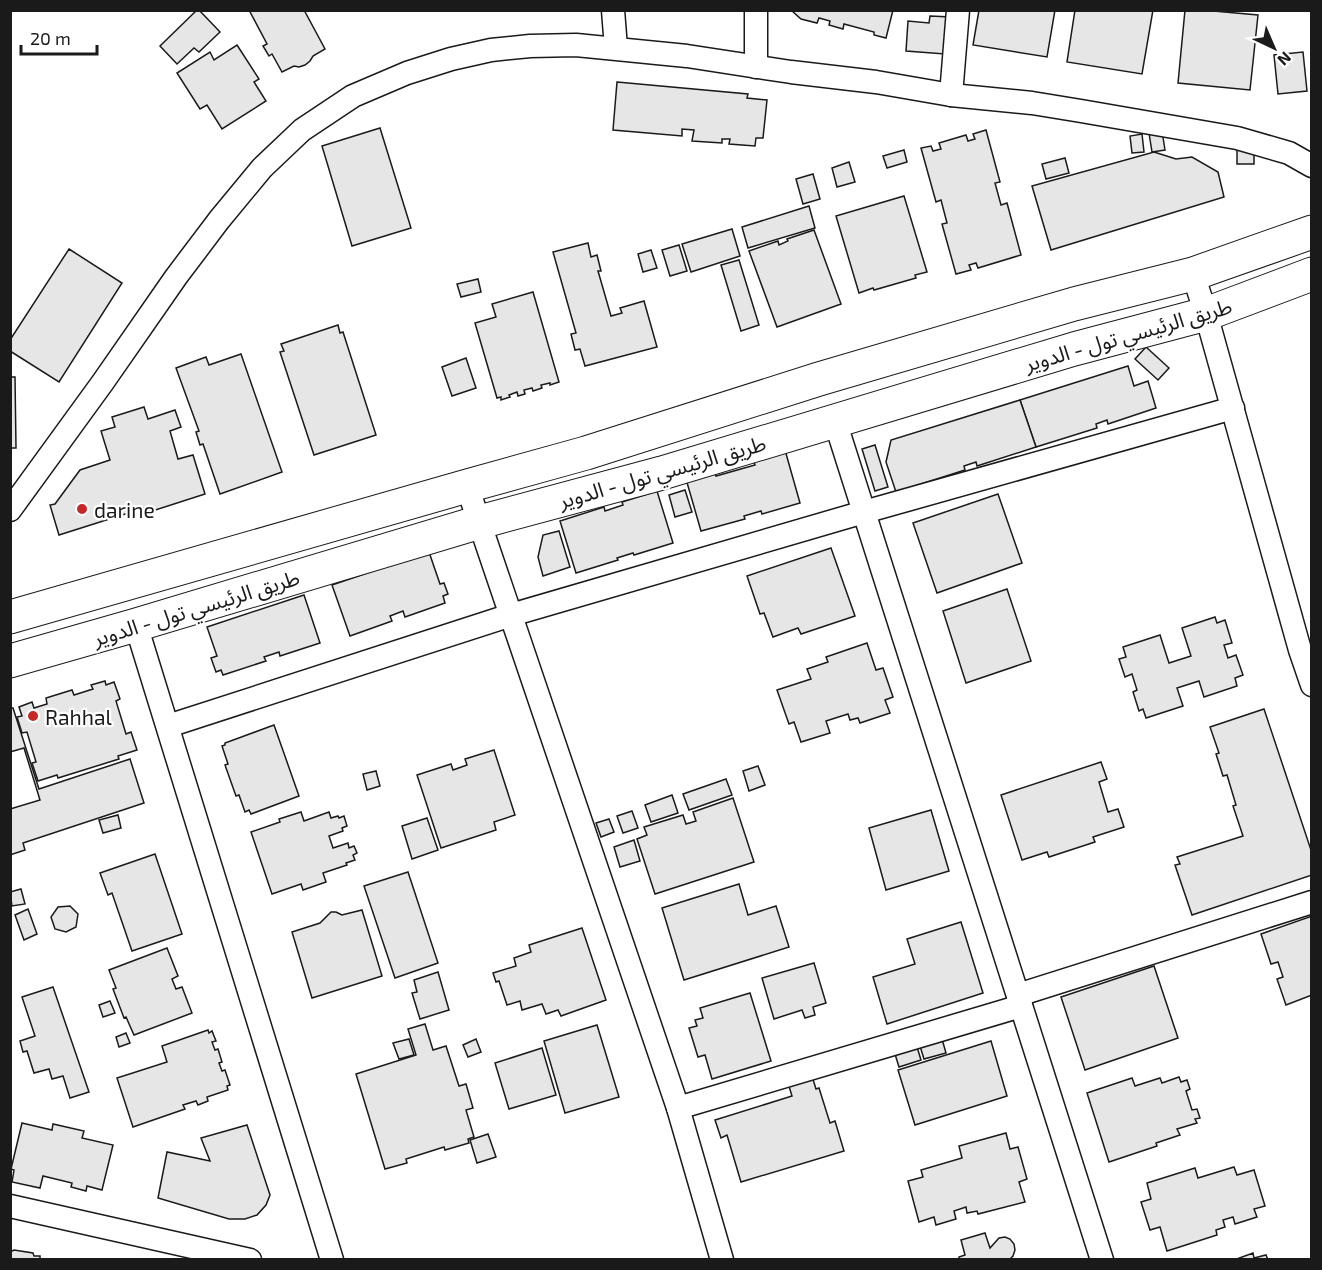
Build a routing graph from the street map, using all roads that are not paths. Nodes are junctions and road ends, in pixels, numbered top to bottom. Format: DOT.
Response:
graph roads {
  1 [pos="613,10"];
  2 [pos="756,10"];
  3 [pos="958,10"];
  4 [pos="616,48"];
  5 [pos="756,67"];
  6 [pos="951,95"];
  7 [pos="1311,166"];
  8 [pos="1311,232"];
  9 [pos="1193,274"];
  10 [pos="1311,274"];
  11 [pos="1206,314"];
  12 [pos="1233,408"];
  13 [pos="835,421"];
  14 [pos="467,486"];
  15 [pos="10,510"];
  16 [pos="864,512"];
  17 [pos="480,522"];
  18 [pos="511,615"];
  19 [pos="10,617"];
  20 [pos="136,626"];
  21 [pos="1306,648"];
  22 [pos="10,661"];
  23 [pos="1311,685"];
  24 [pos="168,726"];
  25 [pos="1311,902"];
  26 [pos="1020,1001"];
  27 [pos="678,1108"];
  28 [pos="10,1206"];
  29 [pos="250,1260"];
  30 [pos="332,1260"];
  31 [pos="722,1260"];
  32 [pos="1102,1260"];
  1 -- 4 [label="street"];
  2 -- 5 [label="street"];
  3 -- 6 [label="street"];
  4 -- 5 [label="street"];
  4 -- 15 [label="street"];
  5 -- 6 [label="street"];
  6 -- 7 [label="street"];
  8 -- 9 [label="main road, طريق الرئيسي تول - الدوير"];
  9 -- 11 [label="street"];
  9 -- 14 [label="main road, طريق الرئيسي تول - الدوير"];
  10 -- 11 [label="main road, طريق الرئيسي تول - الدوير"];
  11 -- 12 [label="street"];
  11 -- 13 [label="main road, طريق الرئيسي تول - الدوير"];
  12 -- 16 [label="street"];
  12 -- 21 [label="street"];
  13 -- 16 [label="street"];
  13 -- 17 [label="main road, طريق الرئيسي تول - الدوير"];
  14 -- 17 [label="street"];
  14 -- 19 [label="main road, طريق الرئيسي تول - الدوير"];
  16 -- 18 [label="street"];
  16 -- 26 [label="street"];
  17 -- 18 [label="street"];
  17 -- 20 [label="main road, طريق الرئيسي تول - الدوير"];
  18 -- 24 [label="street"];
  18 -- 27 [label="street"];
  20 -- 22 [label="main road, طريق الرئيسي تول - الدوير"];
  20 -- 24 [label="street"];
  21 -- 23 [label="street"];
  24 -- 30 [label="street"];
  25 -- 26 [label="street"];
  26 -- 27 [label="street"];
  26 -- 32 [label="street"];
  27 -- 31 [label="street"];
  28 -- 29 [label="street"];
}
